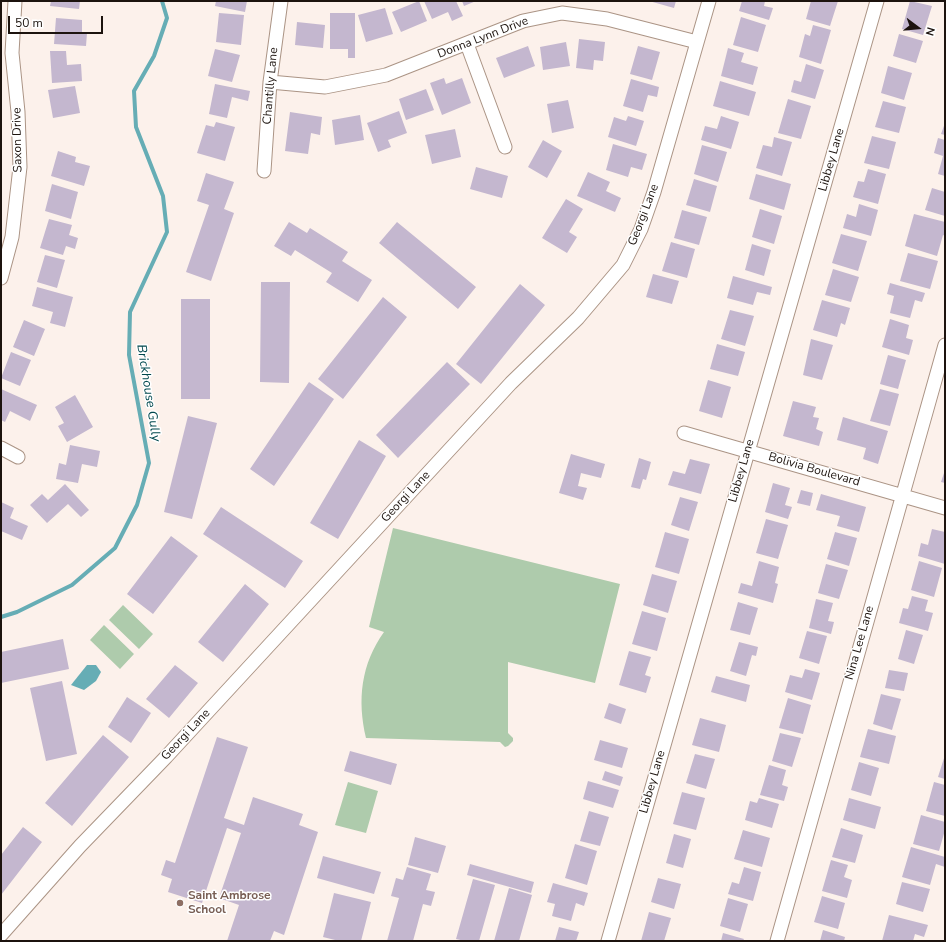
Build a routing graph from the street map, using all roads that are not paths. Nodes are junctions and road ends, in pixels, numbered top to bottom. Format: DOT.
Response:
graph roads {
  1 [pos="15,1"];
  2 [pos="281,1"];
  3 [pos="709,1"];
  4 [pos="877,1"];
  5 [pos="697,42"];
  6 [pos="467,44"];
  7 [pos="270,82"];
  8 [pos="505,147"];
  9 [pos="264,171"];
  10 [pos="1,278"];
  11 [pos="945,345"];
  12 [pos="684,433"];
  13 [pos="1,448"];
  14 [pos="748,451"];
  15 [pos="18,457"];
  16 [pos="902,496"];
  17 [pos="945,508"];
  18 [pos="1,935"];
  19 [pos="608,941"];
  20 [pos="777,941"];
  1 -- 10 [label="street, Saxon Drive"];
  2 -- 7 [label="street, Chantilly Lane"];
  3 -- 5 [label="street, Georgi Lane"];
  4 -- 14 [label="street, Libbey Lane"];
  5 -- 6 [label="street, Donna Lynn Drive"];
  5 -- 18 [label="street, Georgi Lane"];
  6 -- 7 [label="street, Donna Lynn Drive"];
  6 -- 8 [label="street"];
  7 -- 9 [label="street, Chantilly Lane"];
  11 -- 16 [label="street, Nina Lee Lane"];
  12 -- 14 [label="street, Bolivia Boulevard"];
  13 -- 15 [label="street"];
  14 -- 16 [label="street, Bolivia Boulevard"];
  14 -- 19 [label="street, Libbey Lane"];
  16 -- 17 [label="street, Bolivia Boulevard"];
  16 -- 20 [label="street, Nina Lee Lane"];
}
